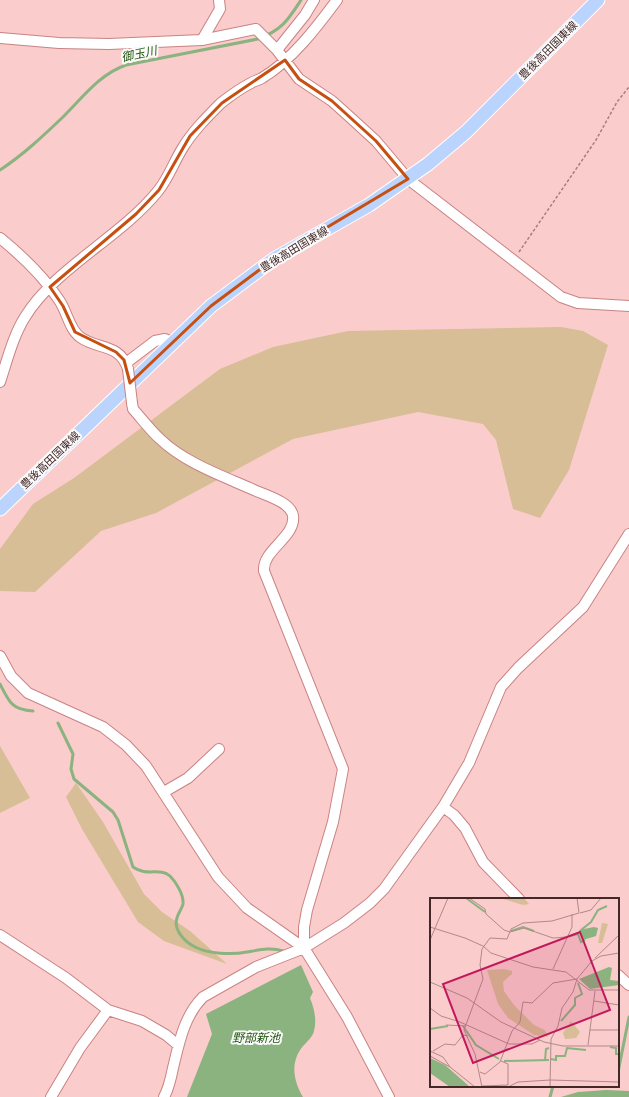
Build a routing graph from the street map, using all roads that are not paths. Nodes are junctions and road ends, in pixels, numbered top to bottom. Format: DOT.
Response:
graph roads {
  1 [pos="219,0"];
  2 [pos="314,0"];
  3 [pos="337,0"];
  4 [pos="598,0"];
  5 [pos="0,38"];
  6 [pos="202,40"];
  7 [pos="277,50"];
  8 [pos="285,60"];
  9 [pos="408,179"];
  10 [pos="0,238"];
  11 [pos="50,287"];
  12 [pos="629,306"];
  13 [pos="172,342"];
  14 [pos="127,366"];
  15 [pos="0,382"];
  16 [pos="0,509"];
  17 [pos="629,534"];
  18 [pos="0,656"];
  19 [pos="219,749"];
  20 [pos="164,792"];
  21 [pos="443,807"];
  22 [pos="518,898"];
  23 [pos="0,935"];
  24 [pos="304,948"];
  25 [pos="619,976"];
  26 [pos="629,983"];
  27 [pos="108,1010"];
  28 [pos="178,1045"];
  29 [pos="51,1097"];
  30 [pos="164,1097"];
  31 [pos="389,1097"];
  1 -- 6 [label="street"];
  2 -- 7 [label="street"];
  3 -- 8 [label="street"];
  4 -- 9 [label="main road, 豊後高田国東線"];
  5 -- 6 [label="street"];
  6 -- 7 [label="street"];
  7 -- 8 [label="street"];
  8 -- 9 [label="street"];
  8 -- 11 [label="street"];
  9 -- 12 [label="street"];
  9 -- 13 [label="main road, 豊後高田国東線"];
  10 -- 11 [label="street"];
  11 -- 14 [label="street"];
  11 -- 15 [label="street"];
  13 -- 14 [label="street"];
  13 -- 16 [label="main road, 豊後高田国東線"];
  14 -- 24 [label="street, bridge"];
  17 -- 21 [label="street"];
  18 -- 20 [label="street"];
  19 -- 20 [label="street"];
  20 -- 24 [label="street"];
  21 -- 22 [label="street"];
  21 -- 24 [label="street"];
  23 -- 27 [label="street"];
  24 -- 28 [label="street"];
  24 -- 31 [label="street"];
  25 -- 26 [label="street"];
  27 -- 28 [label="street"];
  27 -- 29 [label="street"];
  28 -- 30 [label="street"];
}
